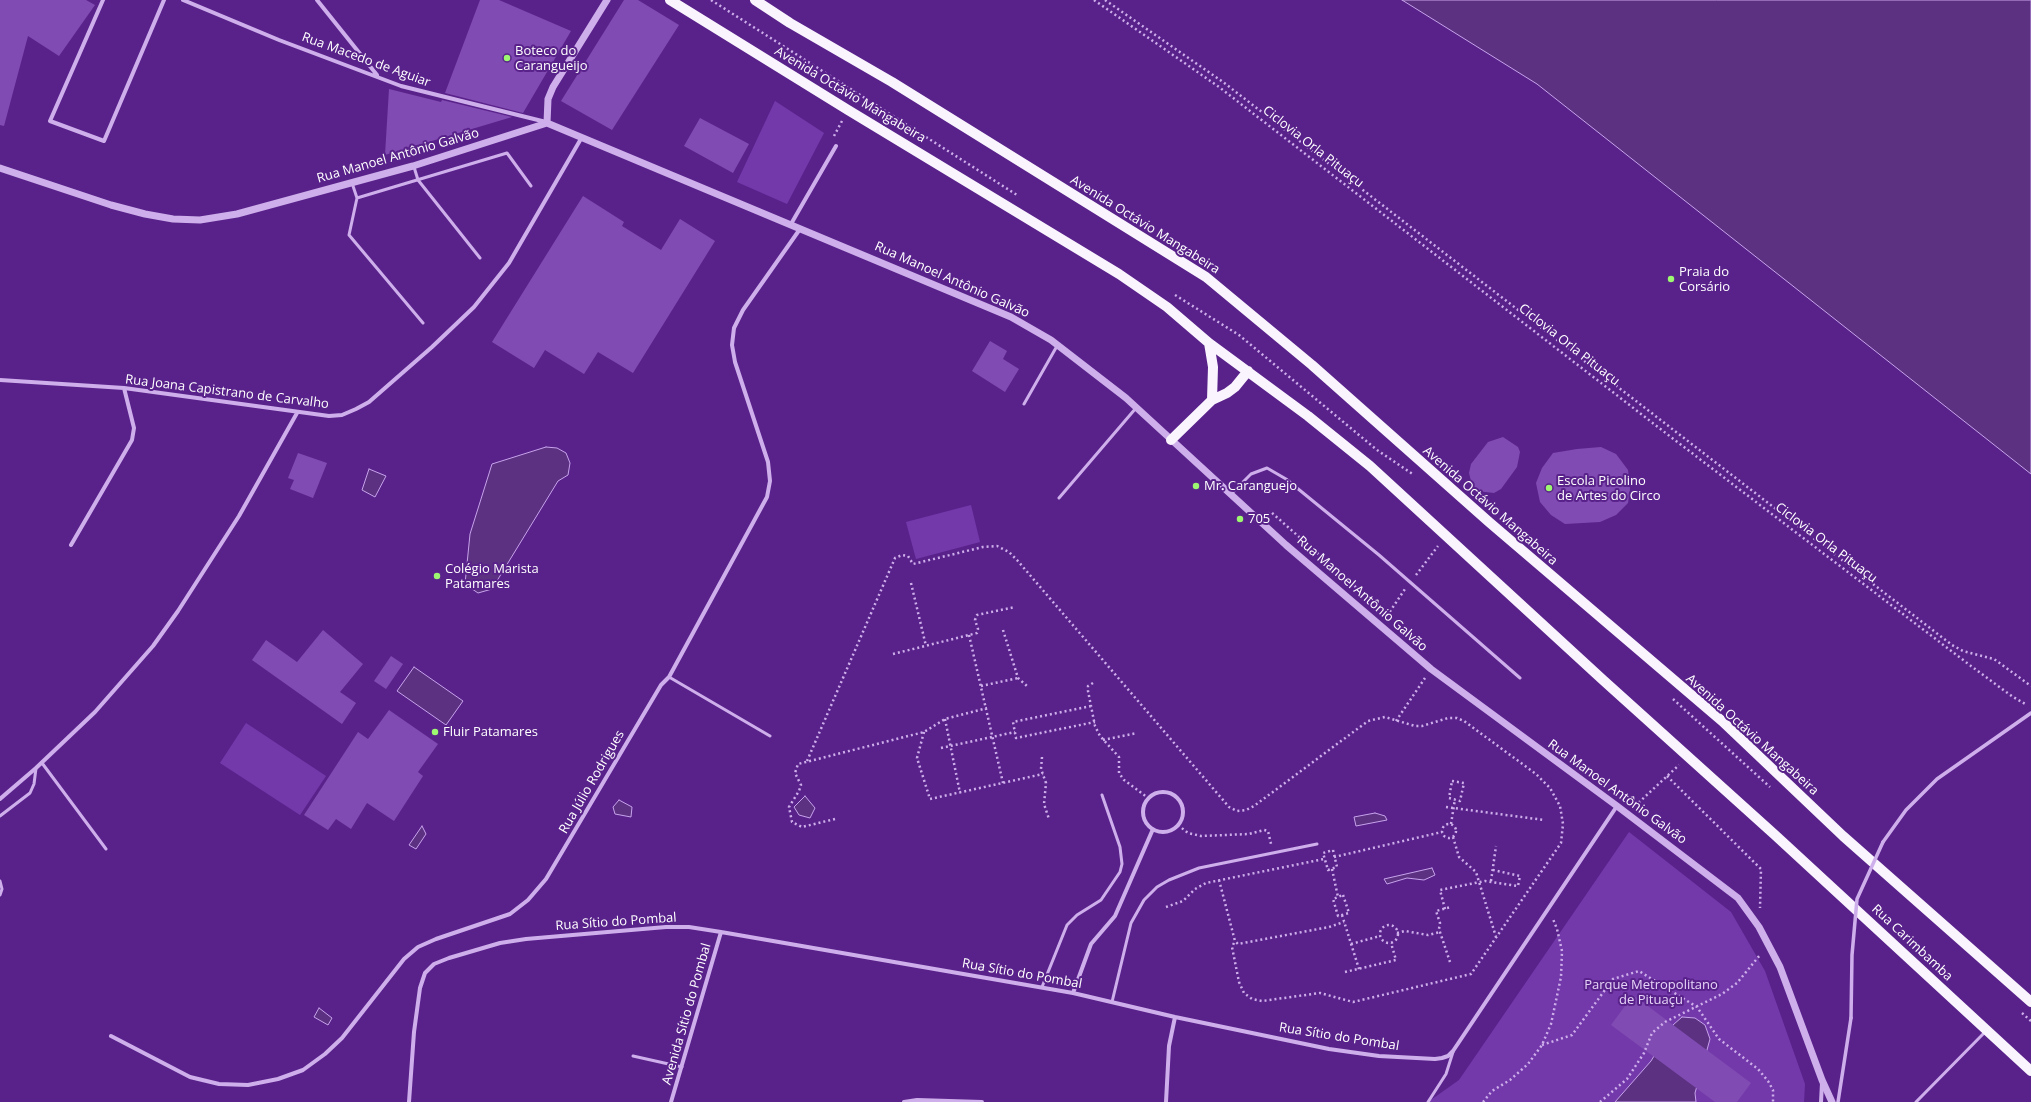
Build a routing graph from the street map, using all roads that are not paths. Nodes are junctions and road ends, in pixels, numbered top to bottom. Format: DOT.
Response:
graph roads {
  1 [pos="103,0"];
  2 [pos="164,0"];
  3 [pos="183,0"];
  4 [pos="317,0"];
  5 [pos="607,0"];
  6 [pos="670,0"];
  7 [pos="755,0"];
  8 [pos="377,75"];
  9 [pos="547,123"];
  10 [pos="582,136"];
  11 [pos="836,146"];
  12 [pos="413,166"];
  13 [pos="0,168"];
  14 [pos="418,180"];
  15 [pos="352,183"];
  16 [pos="531,186"];
  17 [pos="357,198"];
  18 [pos="791,224"];
  19 [pos="801,228"];
  20 [pos="480,258"];
  21 [pos="423,323"];
  22 [pos="1209,343"];
  23 [pos="1058,345"];
  24 [pos="1248,371"];
  25 [pos="0,380"];
  26 [pos="124,388"];
  27 [pos="1212,400"];
  28 [pos="1024,404"];
  29 [pos="1137,408"];
  30 [pos="297,412"];
  31 [pos="1171,440"];
  32 [pos="1231,494"];
  33 [pos="1059,498"];
  34 [pos="71,545"];
  35 [pos="669,677"];
  36 [pos="1520,678"];
  37 [pos="2031,713"];
  38 [pos="770,736"];
  39 [pos="42,763"];
  40 [pos="36,768"];
  41 [pos="1102,795"];
  42 [pos="0,798"];
  43 [pos="1617,806"];
  44 [pos="0,816"];
  45 [pos="1153,829"];
  46 [pos="1775,835"];
  47 [pos="1317,844"];
  48 [pos="106,849"];
  49 [pos="0,881"];
  50 [pos="0,895"];
  51 [pos="721,932"];
  52 [pos="1042,987"];
  53 [pos="1073,992"];
  54 [pos="1112,1002"];
  55 [pos="2031,1002"];
  56 [pos="1175,1017"];
  57 [pos="1986,1031"];
  58 [pos="112,1036"];
  59 [pos="1453,1051"];
  60 [pos="633,1056"];
  61 [pos="682,1067"];
  62 [pos="2031,1070"];
  63 [pos="1822,1080"];
  64 [pos="409,1102"];
  65 [pos="671,1102"];
  66 [pos="904,1102"];
  67 [pos="982,1102"];
  68 [pos="1166,1102"];
  69 [pos="1428,1102"];
  70 [pos="1821,1102"];
  71 [pos="1832,1102"];
  72 [pos="1838,1102"];
  73 [pos="1916,1102"];
  1 -- 2 [label="street"];
  3 -- 8 [label="street, Rua Macedo de Aguiar"];
  4 -- 8 [label="street"];
  5 -- 9 [label="street"];
  6 -- 22 [label="main road, Avenida Octávio Mangabeira"];
  7 -- 55 [label="main road, Avenida Octávio Mangabeira"];
  8 -- 9 [label="street, Rua Macedo de Aguiar"];
  9 -- 10 [label="street, Rua Manoel Antônio Galvão"];
  9 -- 12 [label="street, Rua Manoel Antônio Galvão"];
  10 -- 18 [label="street, Rua Manoel Antônio Galvão"];
  10 -- 30 [label="street, Rua Joana Capistrano de Carvalho"];
  11 -- 18 [label="street"];
  12 -- 14 [label="lane"];
  12 -- 15 [label="street, Rua Manoel Antônio Galvão"];
  13 -- 15 [label="street, Rua Manoel Antônio Galvão"];
  14 -- 16 [label="lane"];
  14 -- 17 [label="lane"];
  14 -- 20 [label="lane"];
  15 -- 17 [label="lane"];
  17 -- 21 [label="lane"];
  18 -- 19 [label="street, Rua Manoel Antônio Galvão"];
  19 -- 23 [label="street, Rua Manoel Antônio Galvão"];
  19 -- 35 [label="street, Rua Júlio Rodrigues"];
  22 -- 24 [label="main road, Avenida Octávio Mangabeira"];
  22 -- 27 [label="main road"];
  23 -- 28 [label="lane"];
  23 -- 29 [label="street, Rua Manoel Antônio Galvão"];
  24 -- 27 [label="main road"];
  24 -- 46 [label="main road, Avenida Octávio Mangabeira"];
  25 -- 26 [label="street, Rua Joana Capistrano de Carvalho"];
  26 -- 30 [label="street, Rua Joana Capistrano de Carvalho"];
  26 -- 34 [label="street"];
  27 -- 31 [label="main road"];
  29 -- 31 [label="street, Rua Manoel Antônio Galvão"];
  29 -- 33 [label="lane"];
  30 -- 39 [label="street"];
  31 -- 32 [label="street, Rua Manoel Antônio Galvão"];
  32 -- 36 [label="lane"];
  32 -- 43 [label="street, Rua Manoel Antônio Galvão"];
  35 -- 38 [label="lane"];
  35 -- 58 [label="street, Rua Júlio Rodrigues"];
  37 -- 72 [label="street, bridge"];
  39 -- 40 [label="street"];
  39 -- 48 [label="lane"];
  40 -- 42 [label="street"];
  40 -- 44 [label="lane"];
  41 -- 52 [label="lane"];
  43 -- 59 [label="street"];
  43 -- 63 [label="street, Rua Manoel Antônio Galvão"];
  45 -- 45 [label="street"];
  45 -- 53 [label="street"];
  46 -- 57 [label="main road, Rua Carimbamba"];
  47 -- 54 [label="lane"];
  49 -- 50 [label="lane"];
  51 -- 52 [label="street, Rua Sítio do Pombal"];
  51 -- 61 [label="street, Avenida Sítio do Pombal"];
  51 -- 64 [label="street, Rua Sítio do Pombal"];
  52 -- 53 [label="street, Rua Sítio do Pombal"];
  53 -- 54 [label="street, Rua Sítio do Pombal"];
  54 -- 56 [label="street, Rua Sítio do Pombal"];
  56 -- 59 [label="street, Rua Sítio do Pombal"];
  56 -- 68 [label="street"];
  57 -- 62 [label="main road, Rua Carimbamba"];
  57 -- 73 [label="lane"];
  59 -- 69 [label="lane"];
  60 -- 61 [label="lane"];
  61 -- 65 [label="street, Avenida Sítio do Pombal"];
  63 -- 70 [label="street"];
  63 -- 71 [label="street, Rua Manoel Antônio Galvão"];
  66 -- 67 [label="street"];
}
